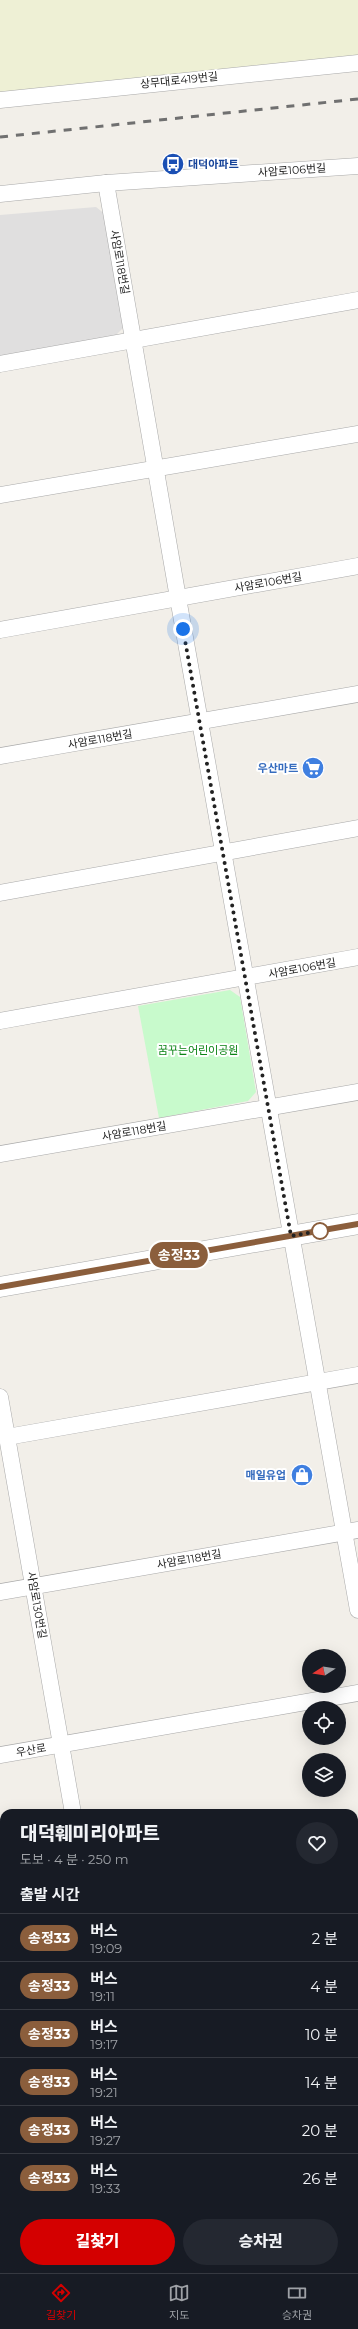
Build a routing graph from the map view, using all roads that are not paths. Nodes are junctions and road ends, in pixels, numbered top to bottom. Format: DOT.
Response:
graph roads {
  1 [pos="358,63"];
  2 [pos="0,100"];
  3 [pos="358,166"];
  4 [pos="106,183"];
  5 [pos="0,194"];
  6 [pos="358,300"];
  7 [pos="134,340"];
  8 [pos="0,364"];
  9 [pos="358,434"];
  10 [pos="157,470"];
  11 [pos="0,495"];
  12 [pos="358,566"];
  13 [pos="178,598"];
  14 [pos="0,630"];
  15 [pos="358,694"];
  16 [pos="200,721"];
  17 [pos="0,756"];
  18 [pos="358,828"];
  19 [pos="223,853"];
  20 [pos="0,894"];
  21 [pos="358,957"];
  22 [pos="246,978"];
  23 [pos="0,1022"];
  24 [pos="358,1092"];
  25 [pos="268,1107"];
  26 [pos="0,1154"];
  27 [pos="358,1224"];
  28 [pos="291,1236"];
  29 [pos="0,1287"];
  30 [pos="358,1375"];
  31 [pos="317,1382"];
  32 [pos="0,1397"];
  33 [pos="7,1437"];
  34 [pos="351,1531"];
  35 [pos="33,1586"];
  36 [pos="0,1592"];
  37 [pos="358,1610"];
  38 [pos="358,1693"];
  39 [pos="61,1745"];
  40 [pos="0,1755"];
  41 [pos="72,1809"];
  1 -- 2 [label="street, 상무대로419번길"];
  3 -- 4 [label="street, 사암로106번길"];
  4 -- 5 [label="street, 사암로106번길"];
  4 -- 7 [label="street, 사암로118번길"];
  6 -- 7 [label="street"];
  7 -- 8 [label="street"];
  7 -- 10 [label="street, 사암로118번길"];
  9 -- 10 [label="street"];
  10 -- 11 [label="street"];
  10 -- 13 [label="street, 사암로118번길"];
  12 -- 13 [label="street, 사암로106번길"];
  13 -- 14 [label="street"];
  13 -- 16 [label="street, 사암로118번길"];
  15 -- 16 [label="street"];
  16 -- 17 [label="street, 사암로118번길"];
  16 -- 19 [label="street, 사암로118번길"];
  18 -- 19 [label="street"];
  19 -- 20 [label="street"];
  19 -- 22 [label="street, 사암로118번길"];
  21 -- 22 [label="street, 사암로106번길"];
  22 -- 23 [label="street"];
  22 -- 25 [label="street, 사암로118번길"];
  24 -- 25 [label="street"];
  25 -- 26 [label="street, 사암로118번길"];
  25 -- 28 [label="street, 사암로118번길"];
  27 -- 28 [label="street"];
  28 -- 29 [label="street"];
  28 -- 31 [label="street, 사암로118번길"];
  30 -- 31 [label="street"];
  31 -- 33 [label="street"];
  31 -- 34 [label="street, 사암로118번길"];
  32 -- 33 [label="street, 사암로130번길"];
  33 -- 35 [label="street, 사암로130번길"];
  34 -- 35 [label="street, 사암로118번길"];
  34 -- 37 [label="street, 사암로118번길"];
  35 -- 36 [label="street"];
  35 -- 39 [label="street, 사암로130번길"];
  38 -- 39 [label="street"];
  39 -- 40 [label="street, 우산로"];
  39 -- 41 [label="street, 사암로130번길"];
}
